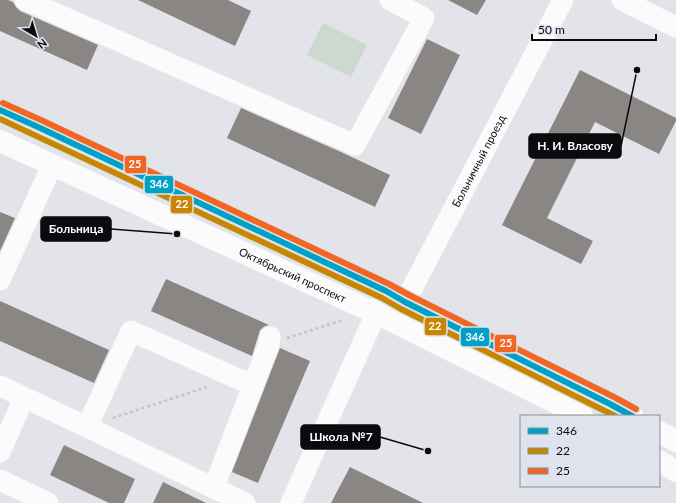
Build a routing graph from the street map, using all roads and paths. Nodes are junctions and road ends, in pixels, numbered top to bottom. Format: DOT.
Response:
graph roads {
  1 [pos="25,0"];
  2 [pos="390,0"];
  3 [pos="563,0"];
  4 [pos="622,0"];
  5 [pos="676,27"];
  6 [pos="0,110"];
  7 [pos="0,141"];
  8 [pos="50,164"];
  9 [pos="0,280"];
  10 [pos="386,291"];
  11 [pos="405,302"];
  12 [pos="376,314"];
  13 [pos="346,319"];
  14 [pos="396,323"];
  15 [pos="270,340"];
  16 [pos="245,381"];
  17 [pos="0,386"];
  18 [pos="24,398"];
  19 [pos="580,415"];
  20 [pos="630,415"];
  21 [pos="87,427"];
  22 [pos="660,433"];
  23 [pos="676,441"];
  24 [pos="0,452"];
  25 [pos="660,462"];
  26 [pos="676,471"];
  27 [pos="0,480"];
  28 [pos="214,487"];
  29 [pos="48,503"];
  30 [pos="244,503"];
  31 [pos="291,503"];
  1 -- 2 [label="street"];
  3 -- 11 [label="street, Больничный проезд"];
  4 -- 5 [label="street"];
  6 -- 10 [label="main road"];
  7 -- 8 [label="main road, Октябрьский проспект"];
  8 -- 9 [label="street"];
  8 -- 12 [label="main road, Октябрьский проспект"];
  10 -- 11 [label="main road"];
  10 -- 12 [label="street"];
  11 -- 14 [label="street, Больничный проезд"];
  11 -- 20 [label="main road"];
  12 -- 14 [label="main road, Октябрьский проспект"];
  12 -- 31 [label="street"];
  13 -- 15 [label="path"];
  14 -- 19 [label="main road, Октябрьский проспект"];
  15 -- 16 [label="street"];
  16 -- 21 [label="path"];
  16 -- 21 [label="street"];
  16 -- 28 [label="street"];
  17 -- 18 [label="street"];
  18 -- 21 [label="street"];
  18 -- 24 [label="street"];
  21 -- 28 [label="street"];
  22 -- 23 [label="main road"];
  25 -- 26 [label="main road"];
  27 -- 29 [label="street"];
  28 -- 30 [label="street"];
}
